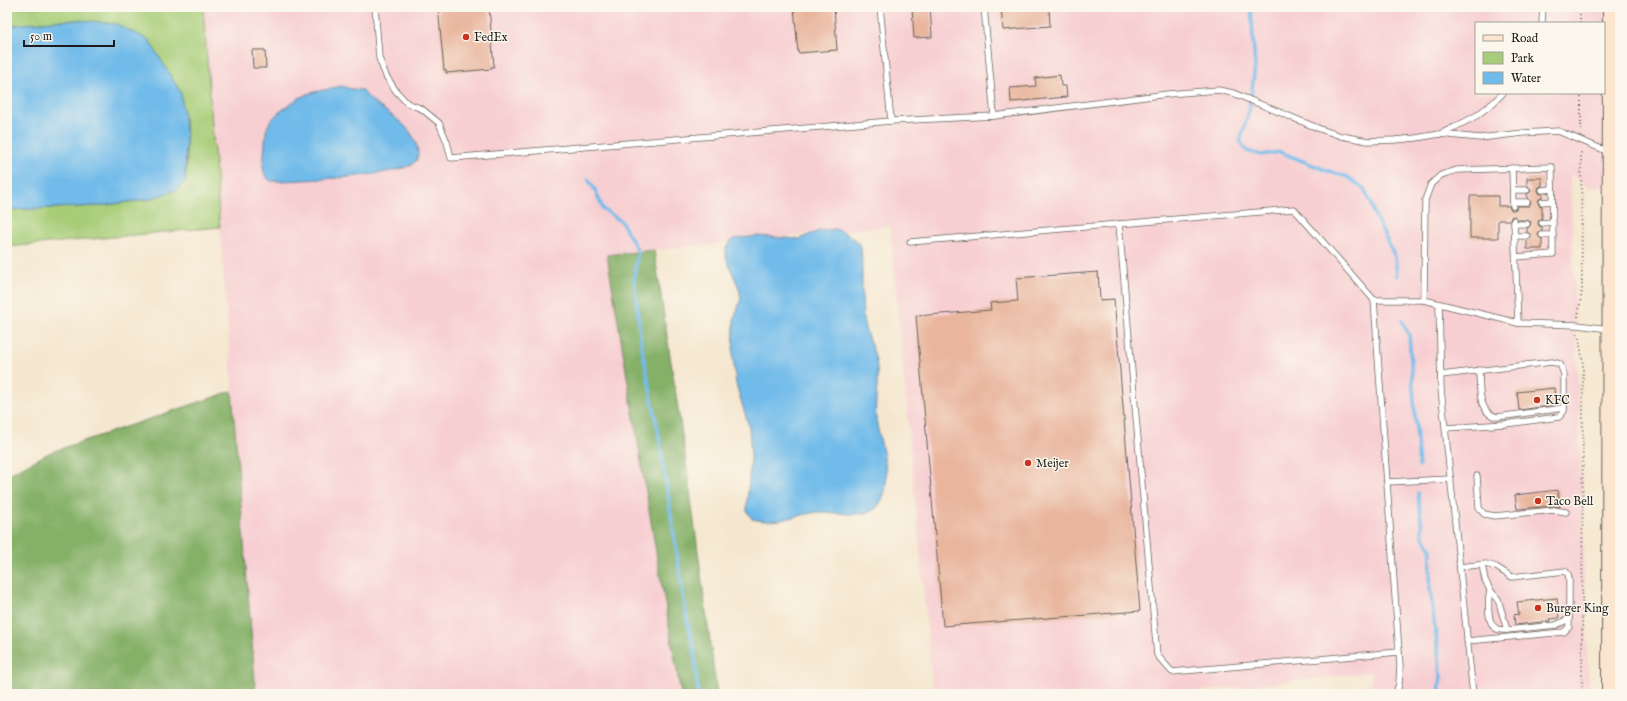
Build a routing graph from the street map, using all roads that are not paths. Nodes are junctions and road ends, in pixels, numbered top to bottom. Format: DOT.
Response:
graph roads {
  1 [pos="375,7"];
  2 [pos="880,7"];
  3 [pos="984,7"];
  4 [pos="1544,7"];
  5 [pos="1613,9"];
  6 [pos="1542,22"];
  7 [pos="1502,94"];
  8 [pos="994,116"];
  9 [pos="891,121"];
  10 [pos="1440,134"];
  11 [pos="1611,152"];
  12 [pos="1512,168"];
  13 [pos="1552,189"];
  14 [pos="1513,190"];
  15 [pos="1527,190"];
  16 [pos="1542,190"];
  17 [pos="1552,201"];
  18 [pos="1527,202"];
  19 [pos="1542,202"];
  20 [pos="1553,222"];
  21 [pos="1542,223"];
  22 [pos="1119,224"];
  23 [pos="1527,224"];
  24 [pos="1542,235"];
  25 [pos="1553,235"];
  26 [pos="1514,236"];
  27 [pos="1527,236"];
  28 [pos="910,242"];
  29 [pos="1516,257"];
  30 [pos="1374,300"];
  31 [pos="1424,300"];
  32 [pos="1439,304"];
  33 [pos="1518,323"];
  34 [pos="1611,329"];
  35 [pos="1478,370"];
  36 [pos="1441,375"];
  37 [pos="1564,408"];
  38 [pos="1446,428"];
  39 [pos="1477,476"];
  40 [pos="1451,479"];
  41 [pos="1387,482"];
  42 [pos="1566,512"];
  43 [pos="1482,565"];
  44 [pos="1460,567"];
  45 [pos="1490,590"];
  46 [pos="1569,619"];
  47 [pos="1507,630"];
  48 [pos="1467,641"];
  49 [pos="1399,652"];
  50 [pos="1396,694"];
  51 [pos="1473,694"];
  52 [pos="1610,694"];
  1 -- 9 [label="lane"];
  2 -- 9 [label="lane"];
  3 -- 8 [label="lane"];
  4 -- 6 [label="lane"];
  5 -- 11 [label="main road"];
  7 -- 10 [label="lane"];
  8 -- 9 [label="lane"];
  8 -- 10 [label="lane"];
  10 -- 11 [label="lane"];
  11 -- 34 [label="main road"];
  12 -- 13 [label="lane"];
  12 -- 14 [label="lane"];
  12 -- 31 [label="lane"];
  13 -- 16 [label="lane"];
  13 -- 17 [label="lane"];
  14 -- 15 [label="lane"];
  14 -- 18 [label="lane"];
  17 -- 19 [label="lane"];
  17 -- 20 [label="lane"];
  20 -- 21 [label="lane"];
  20 -- 25 [label="lane"];
  22 -- 28 [label="lane"];
  22 -- 30 [label="lane"];
  22 -- 49 [label="lane"];
  23 -- 26 [label="lane"];
  24 -- 25 [label="lane"];
  25 -- 29 [label="lane"];
  26 -- 27 [label="lane"];
  26 -- 29 [label="lane"];
  29 -- 33 [label="lane"];
  30 -- 31 [label="lane"];
  30 -- 41 [label="lane"];
  31 -- 32 [label="lane"];
  32 -- 33 [label="lane"];
  32 -- 36 [label="lane"];
  33 -- 34 [label="lane"];
  34 -- 52 [label="main road"];
  35 -- 36 [label="lane"];
  35 -- 37 [label="lane"];
  35 -- 37 [label="lane"];
  36 -- 38 [label="lane"];
  37 -- 38 [label="lane"];
  38 -- 40 [label="lane"];
  39 -- 42 [label="lane"];
  40 -- 41 [label="lane"];
  40 -- 44 [label="lane"];
  41 -- 49 [label="lane"];
  43 -- 44 [label="lane"];
  43 -- 45 [label="lane"];
  43 -- 46 [label="lane"];
  44 -- 48 [label="lane"];
  45 -- 47 [label="lane"];
  45 -- 47 [label="lane"];
  46 -- 47 [label="lane"];
  46 -- 48 [label="lane"];
  48 -- 51 [label="lane"];
  49 -- 50 [label="lane"];
}
